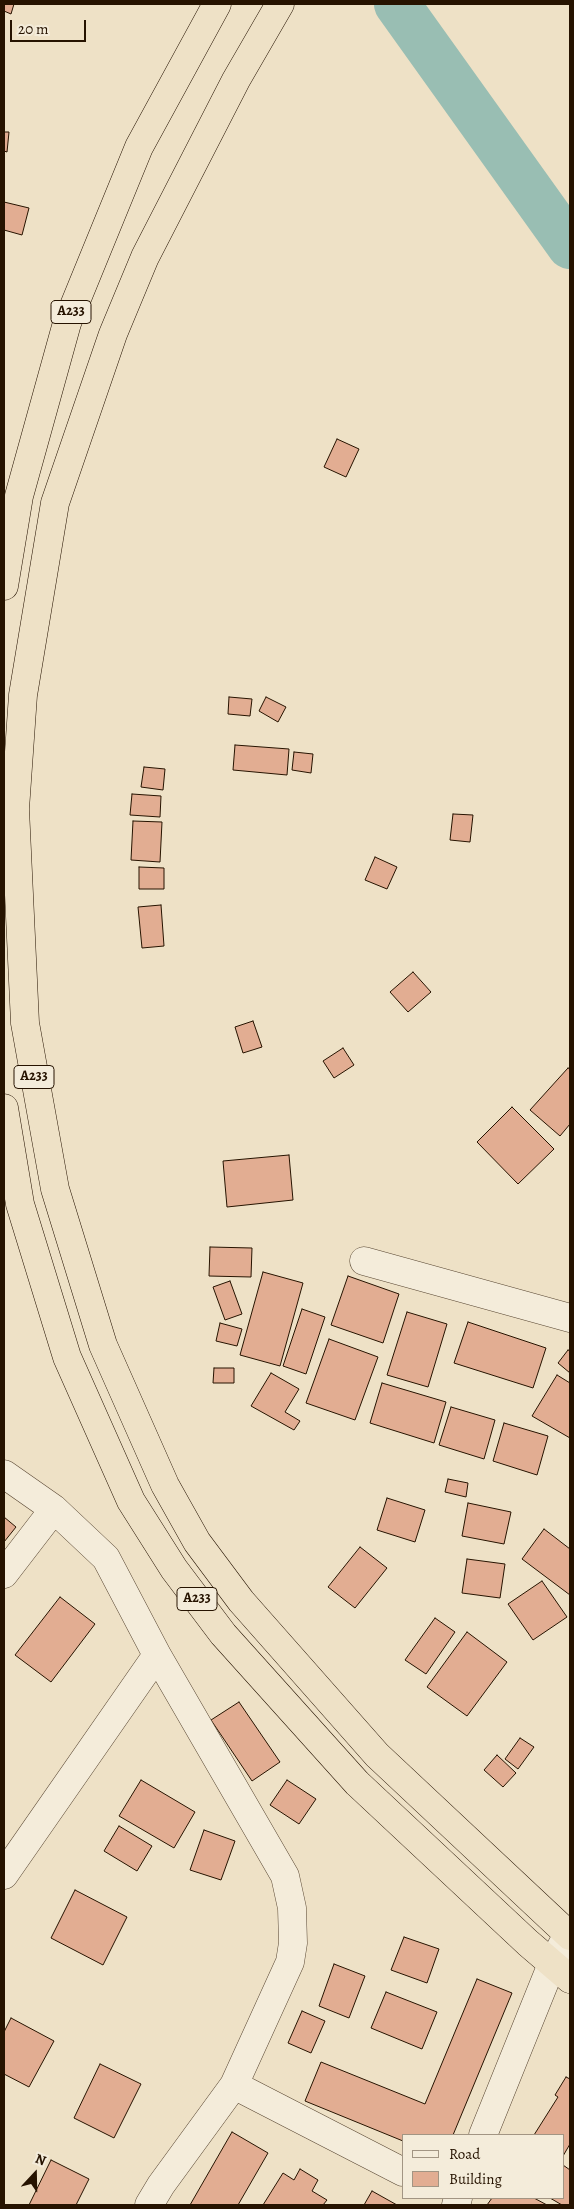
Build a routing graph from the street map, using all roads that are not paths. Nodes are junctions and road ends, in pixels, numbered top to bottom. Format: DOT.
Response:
graph roads {
  1 [pos="217,4"];
  2 [pos="280,4"];
  3 [pos="4,586"];
  4 [pos="4,1108"];
  5 [pos="364,1261"];
  6 [pos="570,1318"];
  7 [pos="4,1474"];
  8 [pos="54,1509"];
  9 [pos="4,1574"];
  10 [pos="157,1655"];
  11 [pos="4,1875"];
  12 [pos="569,1935"];
  13 [pos="561,1971"];
  14 [pos="234,2085"];
  15 [pos="483,2134"];
  16 [pos="402,2171"];
  17 [pos="149,2205"];
  1 -- 3 [label="highway, A233"];
  2 -- 12 [label="highway, A233"];
  4 -- 13 [label="highway, A233"];
  5 -- 6 [label="street"];
  7 -- 8 [label="street"];
  8 -- 9 [label="street"];
  8 -- 10 [label="street"];
  10 -- 11 [label="street"];
  10 -- 14 [label="street"];
  12 -- 13 [label="street"];
  13 -- 15 [label="street"];
  14 -- 16 [label="street"];
  14 -- 17 [label="street"];
}
